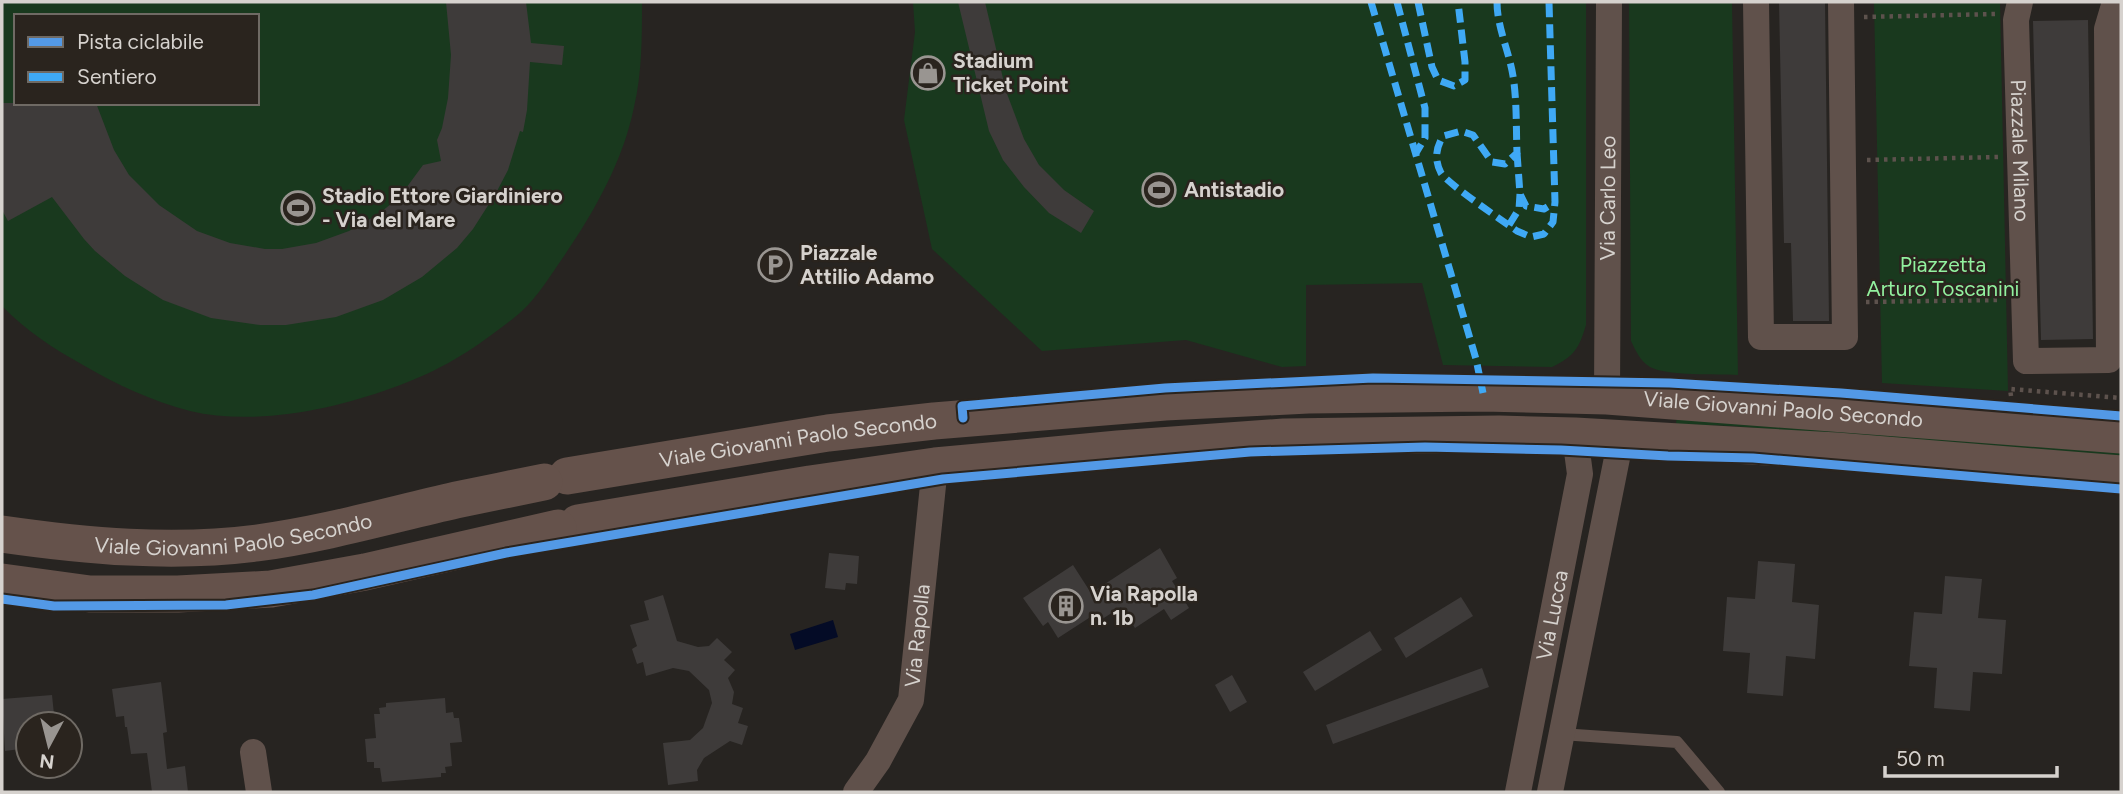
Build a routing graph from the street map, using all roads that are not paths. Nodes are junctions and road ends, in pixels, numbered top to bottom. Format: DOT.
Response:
graph roads {
  1 [pos="1609,2"];
  2 [pos="1756,2"];
  3 [pos="2115,2"];
  4 [pos="2011,8"];
  5 [pos="1841,10"];
  6 [pos="2114,365"];
  7 [pos="1607,396"];
  8 [pos="934,421"];
  9 [pos="2121,435"];
  10 [pos="1575,436"];
  11 [pos="1620,438"];
  12 [pos="936,466"];
  13 [pos="2121,474"];
  14 [pos="556,479"];
  15 [pos="568,526"];
  16 [pos="2,534"];
  17 [pos="2,582"];
  18 [pos="1561,734"];
  19 [pos="253,751"];
  20 [pos="259,792"];
  21 [pos="856,792"];
  22 [pos="1518,792"];
  23 [pos="1550,792"];
  24 [pos="1719,792"];
  1 -- 7 [label="street, Via Carlo Leo"];
  2 -- 5 [label="street"];
  3 -- 6 [label="street, Piazzale Milano"];
  4 -- 6 [label="street, Piazzale Milano"];
  7 -- 8 [label="main road, Viale Giovanni Paolo Secondo"];
  7 -- 9 [label="main road, Viale Giovanni Paolo Secondo"];
  8 -- 12 [label="main road"];
  8 -- 14 [label="main road, Viale Giovanni Paolo Secondo"];
  10 -- 11 [label="main road, Viale Giovanni Paolo Secondo"];
  10 -- 12 [label="main road, Viale Giovanni Paolo Secondo"];
  10 -- 22 [label="street, Via Lucca"];
  11 -- 13 [label="main road, Viale Giovanni Paolo Secondo"];
  11 -- 18 [label="street, Via Lucca"];
  12 -- 15 [label="main road, Viale Giovanni Paolo Secondo"];
  12 -- 21 [label="street, Via Rapolla"];
  14 -- 15 [label="main road"];
  14 -- 16 [label="main road, Viale Giovanni Paolo Secondo"];
  15 -- 17 [label="main road, Viale Giovanni Paolo Secondo"];
  18 -- 23 [label="street, Via Lucca"];
  18 -- 24 [label="lane"];
  19 -- 20 [label="street"];
}
